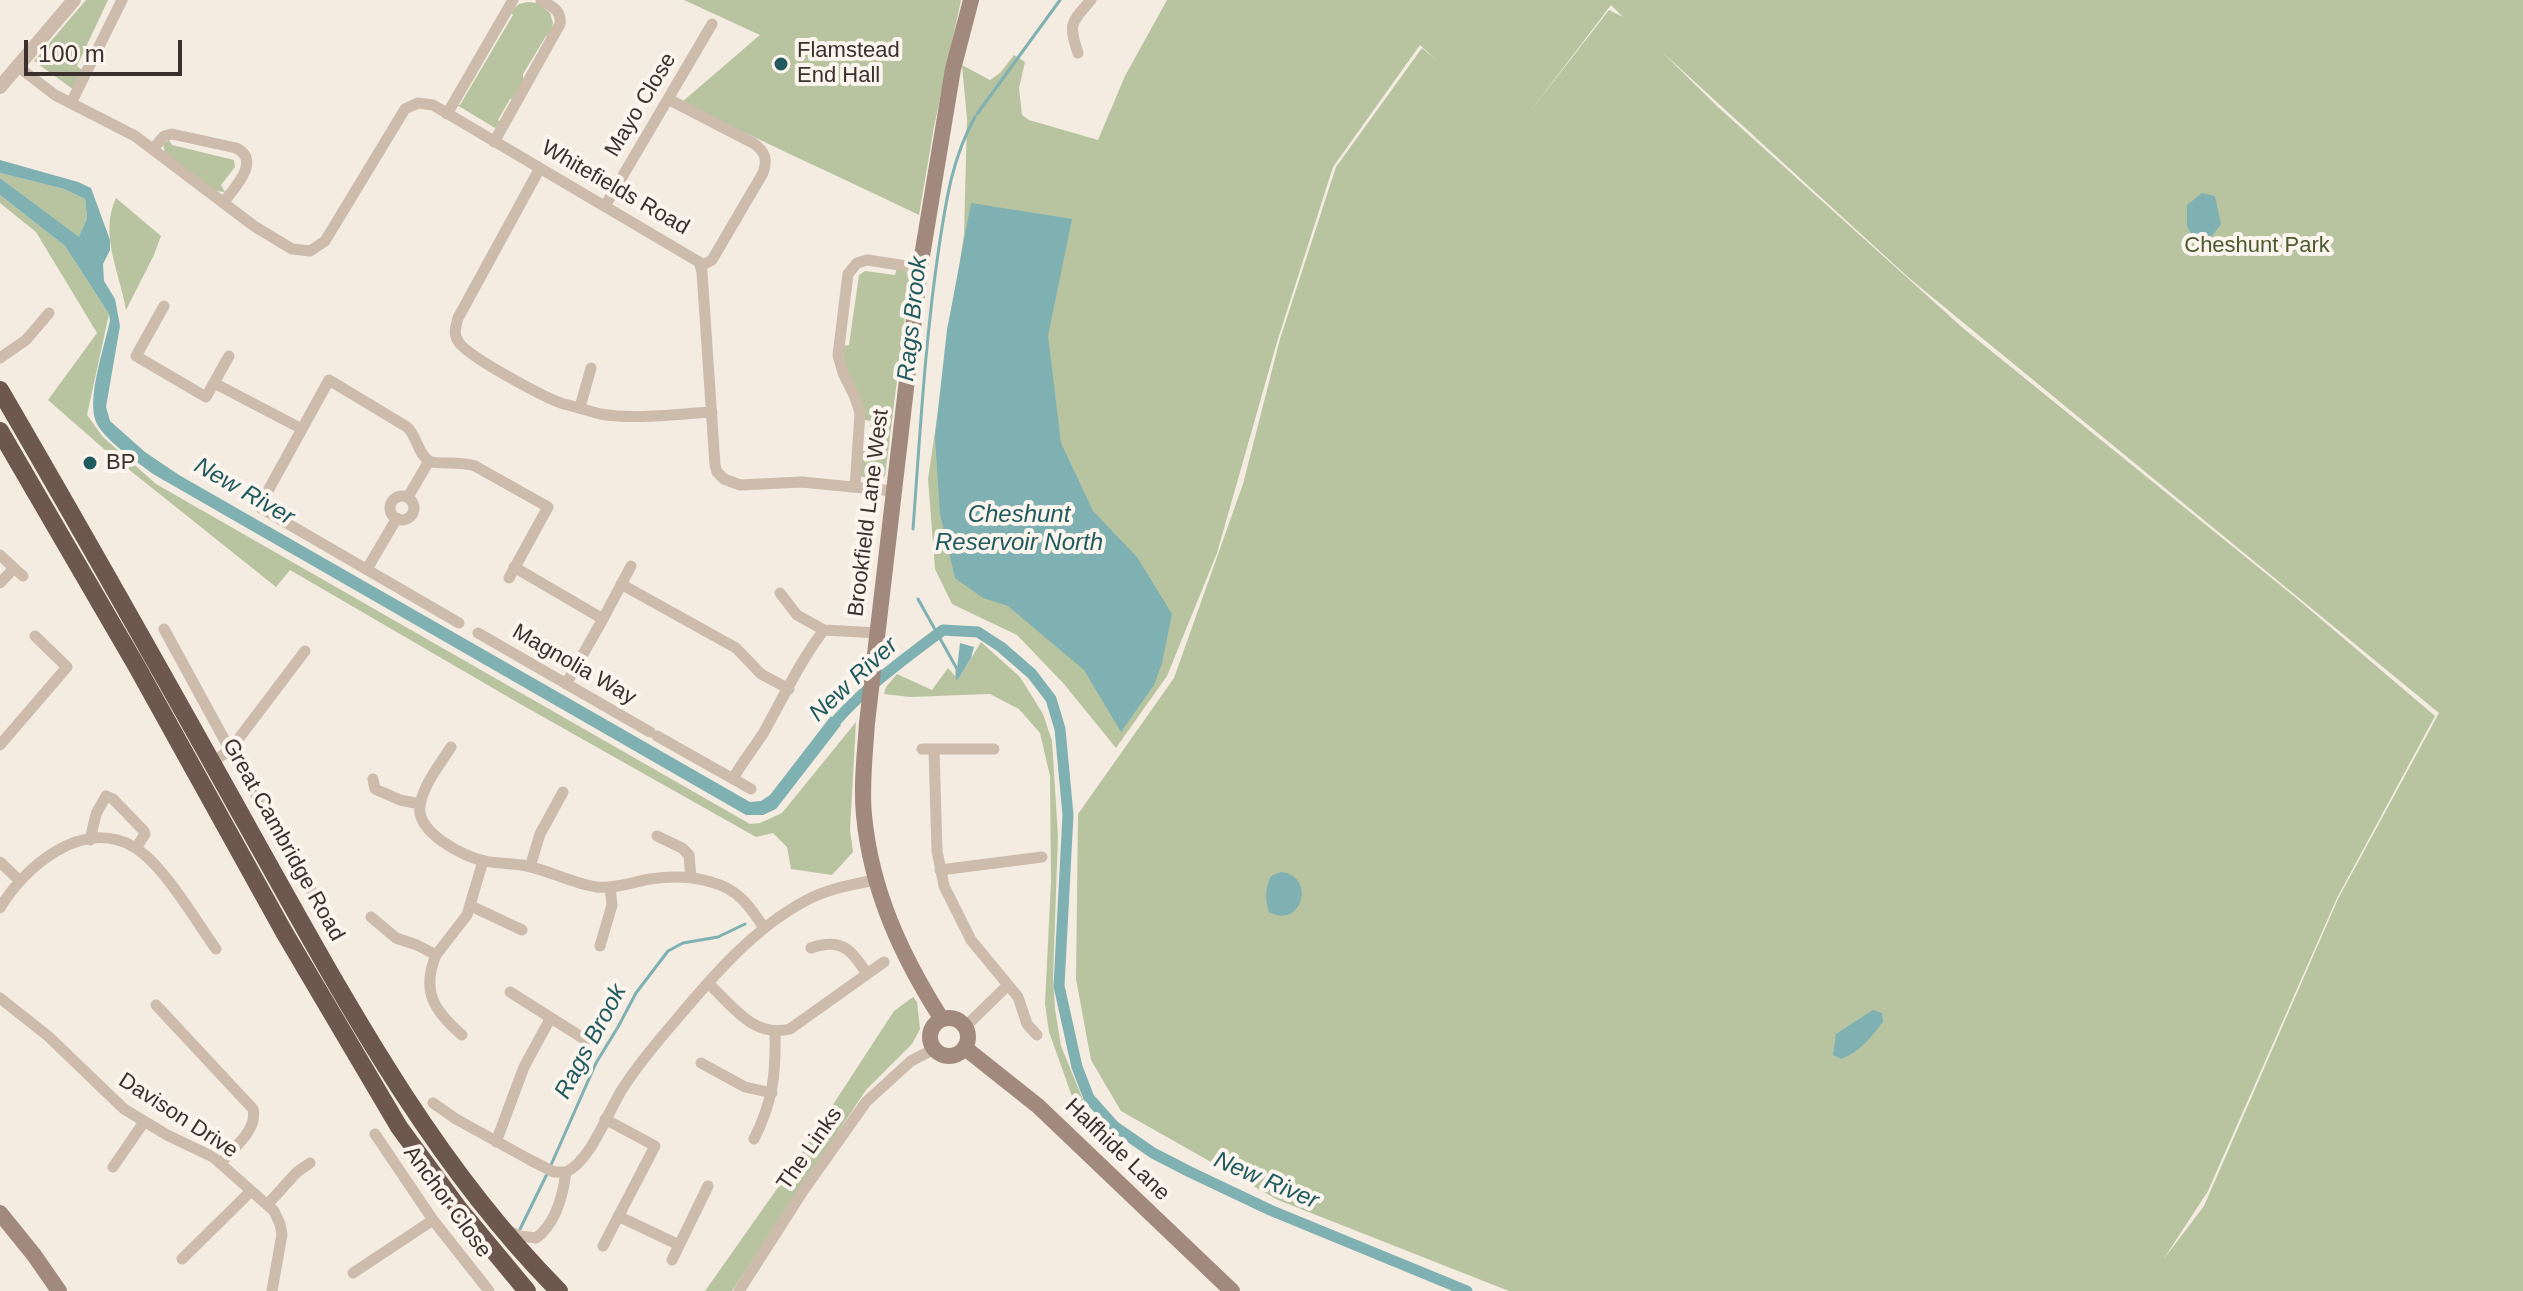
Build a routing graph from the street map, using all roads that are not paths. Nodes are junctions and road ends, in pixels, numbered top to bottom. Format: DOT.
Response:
graph roads {
  1 [pos="74,0"];
  2 [pos="122,0"];
  3 [pos="513,0"];
  4 [pos="541,0"];
  5 [pos="971,0"];
  6 [pos="1091,0"];
  7 [pos="712,24"];
  8 [pos="1078,53"];
  9 [pos="17,66"];
  10 [pos="0,87"];
  11 [pos="668,99"];
  12 [pos="71,103"];
  13 [pos="447,114"];
  14 [pos="494,142"];
  15 [pos="153,149"];
  16 [pos="540,168"];
  17 [pos="223,203"];
  18 [pos="605,206"];
  19 [pos="701,266"];
  20 [pos="920,268"];
  21 [pos="164,306"];
  22 [pos="49,313"];
  23 [pos="229,356"];
  24 [pos="0,358"];
  25 [pos="591,368"];
  26 [pos="214,383"];
  27 [pos="0,390"];
  28 [pos="580,407"];
  29 [pos="712,412"];
  30 [pos="302,429"];
  31 [pos="0,431"];
  32 [pos="429,461"];
  33 [pos="855,487"];
  34 [pos="893,491"];
  35 [pos="0,555"];
  36 [pos="631,566"];
  37 [pos="367,569"];
  38 [pos="0,583"];
  39 [pos="621,584"];
  40 [pos="780,593"];
  41 [pos="603,619"];
  42 [pos="459,623"];
  43 [pos="164,629"];
  44 [pos="824,630"];
  45 [pos="478,633"];
  46 [pos="878,633"];
  47 [pos="35,636"];
  48 [pos="305,651"];
  49 [pos="566,684"];
  50 [pos="789,689"];
  51 [pos="0,745"];
  52 [pos="451,747"];
  53 [pos="994,749"];
  54 [pos="230,750"];
  55 [pos="212,762"];
  56 [pos="373,779"];
  57 [pos="733,779"];
  58 [pos="751,789"];
  59 [pos="563,792"];
  60 [pos="420,804"];
  61 [pos="657,836"];
  62 [pos="90,840"];
  63 [pos="136,848"];
  64 [pos="1042,857"];
  65 [pos="483,861"];
  66 [pos="0,862"];
  67 [pos="530,867"];
  68 [pos="940,870"];
  69 [pos="691,878"];
  70 [pos="875,880"];
  71 [pos="20,881"];
  72 [pos="610,887"];
  73 [pos="471,906"];
  74 [pos="0,908"];
  75 [pos="371,917"];
  76 [pos="764,928"];
  77 [pos="522,930"];
  78 [pos="336,933"];
  79 [pos="600,946"];
  80 [pos="811,948"];
  81 [pos="216,949"];
  82 [pos="436,955"];
  83 [pos="884,962"];
  84 [pos="867,974"];
  85 [pos="708,983"];
  86 [pos="1007,986"];
  87 [pos="510,992"];
  88 [pos="0,998"];
  89 [pos="156,1005"];
  90 [pos="941,1018"];
  91 [pos="550,1019"];
  92 [pos="966,1026"];
  93 [pos="775,1033"];
  94 [pos="462,1035"];
  95 [pos="1037,1035"];
  96 [pos="586,1040"];
  97 [pos="965,1048"];
  98 [pos="934,1049"];
  99 [pos="701,1063"];
  100 [pos="772,1093"];
  101 [pos="433,1103"];
  102 [pos="605,1119"];
  103 [pos="144,1122"];
  104 [pos="375,1134"];
  105 [pos="754,1139"];
  106 [pos="496,1142"];
  107 [pos="221,1163"];
  108 [pos="310,1163"];
  109 [pos="113,1167"];
  110 [pos="560,1172"];
  111 [pos="708,1186"];
  112 [pos="251,1191"];
  113 [pos="267,1205"];
  114 [pos="0,1213"];
  115 [pos="618,1216"];
  116 [pos="433,1220"];
  117 [pos="501,1227"];
  118 [pos="679,1245"];
  119 [pos="603,1246"];
  120 [pos="182,1259"];
  121 [pos="672,1260"];
  122 [pos="353,1273"];
  123 [pos="57,1291"];
  124 [pos="272,1291"];
  125 [pos="489,1291"];
  126 [pos="527,1291"];
  127 [pos="559,1291"];
  128 [pos="739,1291"];
  129 [pos="1232,1291"];
  1 -- 9 [label="street"];
  2 -- 12 [label="street"];
  3 -- 13 [label="street"];
  4 -- 14 [label="street"];
  5 -- 20 [label="main road, Brookfield Lane West"];
  6 -- 8 [label="street"];
  7 -- 11 [label="street, Mayo Close"];
  9 -- 10 [label="street"];
  9 -- 12 [label="street, Whitefields Road"];
  11 -- 18 [label="street, Mayo Close"];
  11 -- 19 [label="street"];
  12 -- 15 [label="street, Whitefields Road"];
  13 -- 14 [label="street, Whitefields Road"];
  13 -- 17 [label="street, Whitefields Road"];
  14 -- 16 [label="street, Whitefields Road"];
  15 -- 17 [label="street, Whitefields Road"];
  15 -- 17 [label="street"];
  16 -- 18 [label="street, Whitefields Road"];
  16 -- 28 [label="street"];
  18 -- 19 [label="street, Whitefields Road"];
  19 -- 29 [label="street, Whitefields Road"];
  20 -- 33 [label="street"];
  20 -- 34 [label="main road, Brookfield Lane West"];
  21 -- 26 [label="street"];
  22 -- 24 [label="street"];
  23 -- 26 [label="street"];
  25 -- 28 [label="street"];
  26 -- 30 [label="street"];
  27 -- 55 [label="highway, Great Cambridge Road"];
  28 -- 29 [label="street"];
  29 -- 33 [label="street, Whitefields Road"];
  30 -- 32 [label="street"];
  30 -- 37 [label="street"];
  31 -- 126 [label="highway, Great Cambridge Road"];
  32 -- 37 [label="street"];
  32 -- 41 [label="street"];
  33 -- 34 [label="street, Whitefields Road"];
  34 -- 46 [label="main road, Brookfield Lane West"];
  35 -- 38 [label="street"];
  36 -- 39 [label="street"];
  37 -- 42 [label="street"];
  39 -- 41 [label="street"];
  39 -- 50 [label="street"];
  40 -- 44 [label="street"];
  41 -- 49 [label="street"];
  43 -- 54 [label="street"];
  44 -- 46 [label="street"];
  44 -- 50 [label="street"];
  45 -- 49 [label="street, Magnolia Way"];
  46 -- 70 [label="main road, Brookfield Lane West"];
  47 -- 51 [label="street"];
  48 -- 54 [label="street"];
  49 -- 57 [label="street, Magnolia Way"];
  50 -- 57 [label="street"];
  52 -- 60 [label="street"];
  53 -- 68 [label="street"];
  54 -- 55 [label="street"];
  54 -- 78 [label="street"];
  55 -- 117 [label="highway, Great Cambridge Road"];
  56 -- 60 [label="street"];
  57 -- 58 [label="street, Magnolia Way"];
  59 -- 67 [label="street"];
  60 -- 65 [label="street"];
  61 -- 69 [label="street"];
  62 -- 63 [label="street"];
  62 -- 63 [label="street"];
  62 -- 71 [label="street"];
  63 -- 81 [label="street"];
  64 -- 68 [label="street"];
  65 -- 67 [label="street"];
  65 -- 73 [label="street"];
  66 -- 71 [label="street"];
  67 -- 72 [label="street"];
  68 -- 86 [label="street"];
  69 -- 72 [label="street"];
  69 -- 76 [label="street"];
  70 -- 76 [label="street"];
  70 -- 90 [label="main road, Brookfield Lane West"];
  71 -- 74 [label="street"];
  72 -- 79 [label="street"];
  73 -- 77 [label="street"];
  73 -- 82 [label="street"];
  75 -- 82 [label="street"];
  76 -- 85 [label="street"];
  80 -- 84 [label="street"];
  82 -- 94 [label="street"];
  83 -- 84 [label="street"];
  84 -- 93 [label="street"];
  85 -- 93 [label="street"];
  85 -- 102 [label="street"];
  86 -- 92 [label="street"];
  86 -- 95 [label="street"];
  87 -- 91 [label="street"];
  88 -- 103 [label="street, Davison Drive"];
  89 -- 107 [label="street"];
  90 -- 92 [label="main road"];
  90 -- 98 [label="main road"];
  91 -- 96 [label="street"];
  91 -- 106 [label="street"];
  92 -- 97 [label="main road"];
  93 -- 100 [label="street"];
  97 -- 98 [label="main road"];
  97 -- 129 [label="main road, Halfhide Lane"];
  98 -- 128 [label="street, The Links"];
  99 -- 100 [label="street"];
  100 -- 105 [label="street"];
  101 -- 106 [label="street"];
  102 -- 110 [label="street"];
  102 -- 115 [label="street"];
  103 -- 107 [label="street, Davison Drive"];
  103 -- 109 [label="street"];
  104 -- 116 [label="street, Anchor Close"];
  106 -- 110 [label="street"];
  107 -- 112 [label="street, Davison Drive"];
  108 -- 113 [label="street"];
  110 -- 117 [label="street"];
  111 -- 118 [label="street"];
  112 -- 113 [label="street, Davison Drive"];
  112 -- 120 [label="street"];
  113 -- 124 [label="street, Davison Drive"];
  114 -- 123 [label="main road"];
  115 -- 118 [label="street"];
  115 -- 119 [label="street"];
  116 -- 122 [label="street"];
  116 -- 125 [label="street, Anchor Close"];
  117 -- 127 [label="highway, Great Cambridge Road"];
  118 -- 121 [label="street"];
}
